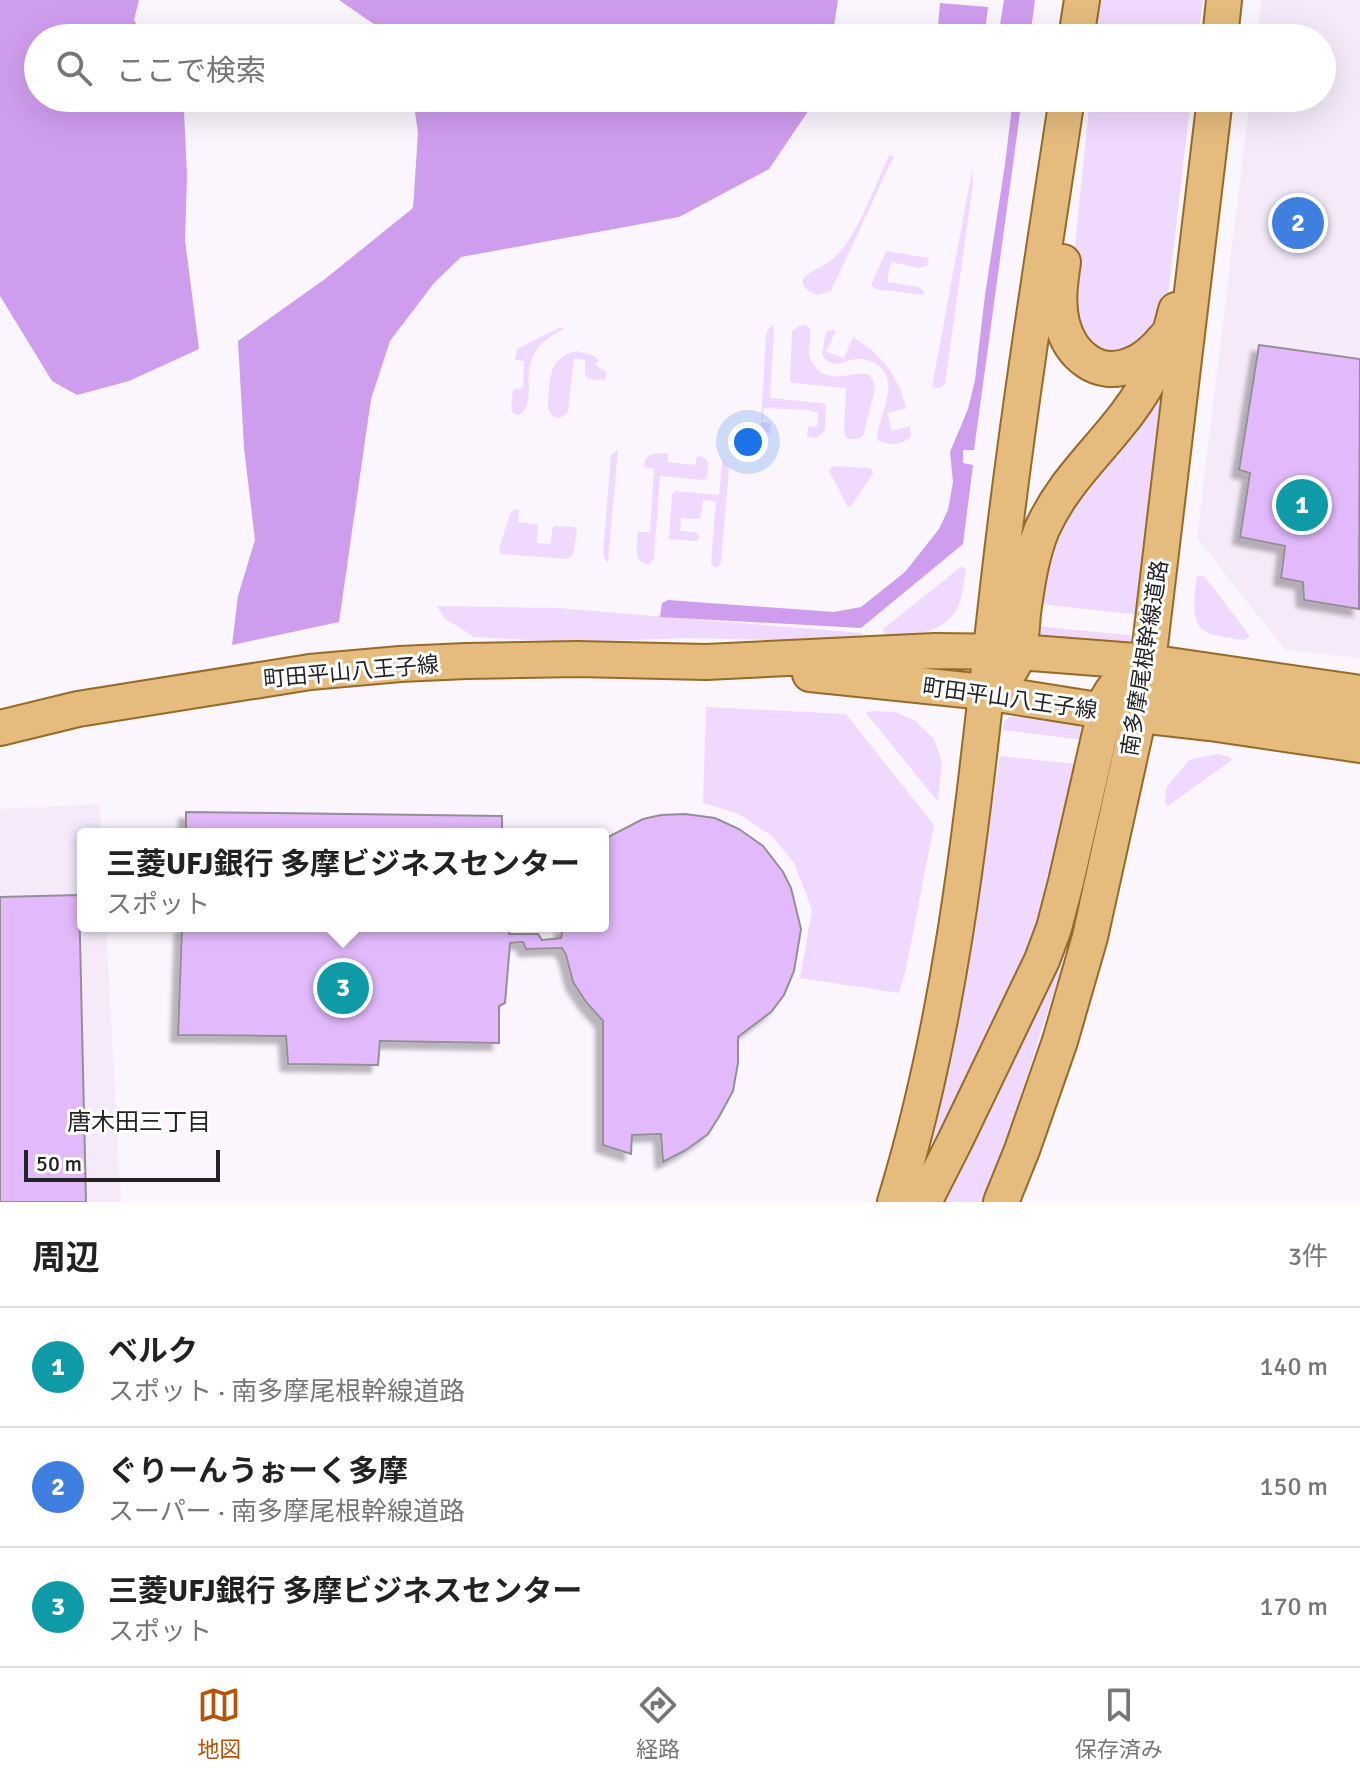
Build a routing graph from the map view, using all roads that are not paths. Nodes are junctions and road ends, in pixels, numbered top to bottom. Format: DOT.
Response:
graph roads {
  1 [pos="1083,0"];
  2 [pos="1224,0"];
  3 [pos="1079,24"];
  4 [pos="1083,24"];
  5 [pos="1221,24"];
  6 [pos="1065,112"];
  7 [pos="1078,112"];
  8 [pos="1214,112"];
  9 [pos="1211,146"];
  10 [pos="1168,335"];
  11 [pos="1000,670"];
  12 [pos="1360,693"];
  13 [pos="1126,694"];
  14 [pos="1360,723"];
  15 [pos="0,728"];
  16 [pos="1360,745"];
  17 [pos="895,1202"];
  18 [pos="924,1202"];
  19 [pos="1001,1202"];
  1 -- 3 [label="main road"];
  1 -- 4 [label="main road"];
  2 -- 5 [label="main road"];
  6 -- 11 [label="main road"];
  7 -- 10 [label="main road"];
  8 -- 9 [label="main road, 南多摩尾根幹線道路"];
  9 -- 10 [label="main road"];
  9 -- 13 [label="main road, 南多摩尾根幹線道路"];
  10 -- 11 [label="main road"];
  11 -- 13 [label="main road, 町田平山八王子線"];
  11 -- 13 [label="main road, 町田平山八王子線"];
  11 -- 15 [label="main road, 町田平山八王子線"];
  11 -- 17 [label="main road"];
  12 -- 13 [label="main road, 町田平山八王子線"];
  13 -- 14 [label="main road"];
  13 -- 16 [label="main road, 町田平山八王子線"];
  13 -- 18 [label="main road"];
  13 -- 19 [label="main road, 南多摩尾根幹線道路"];
}
